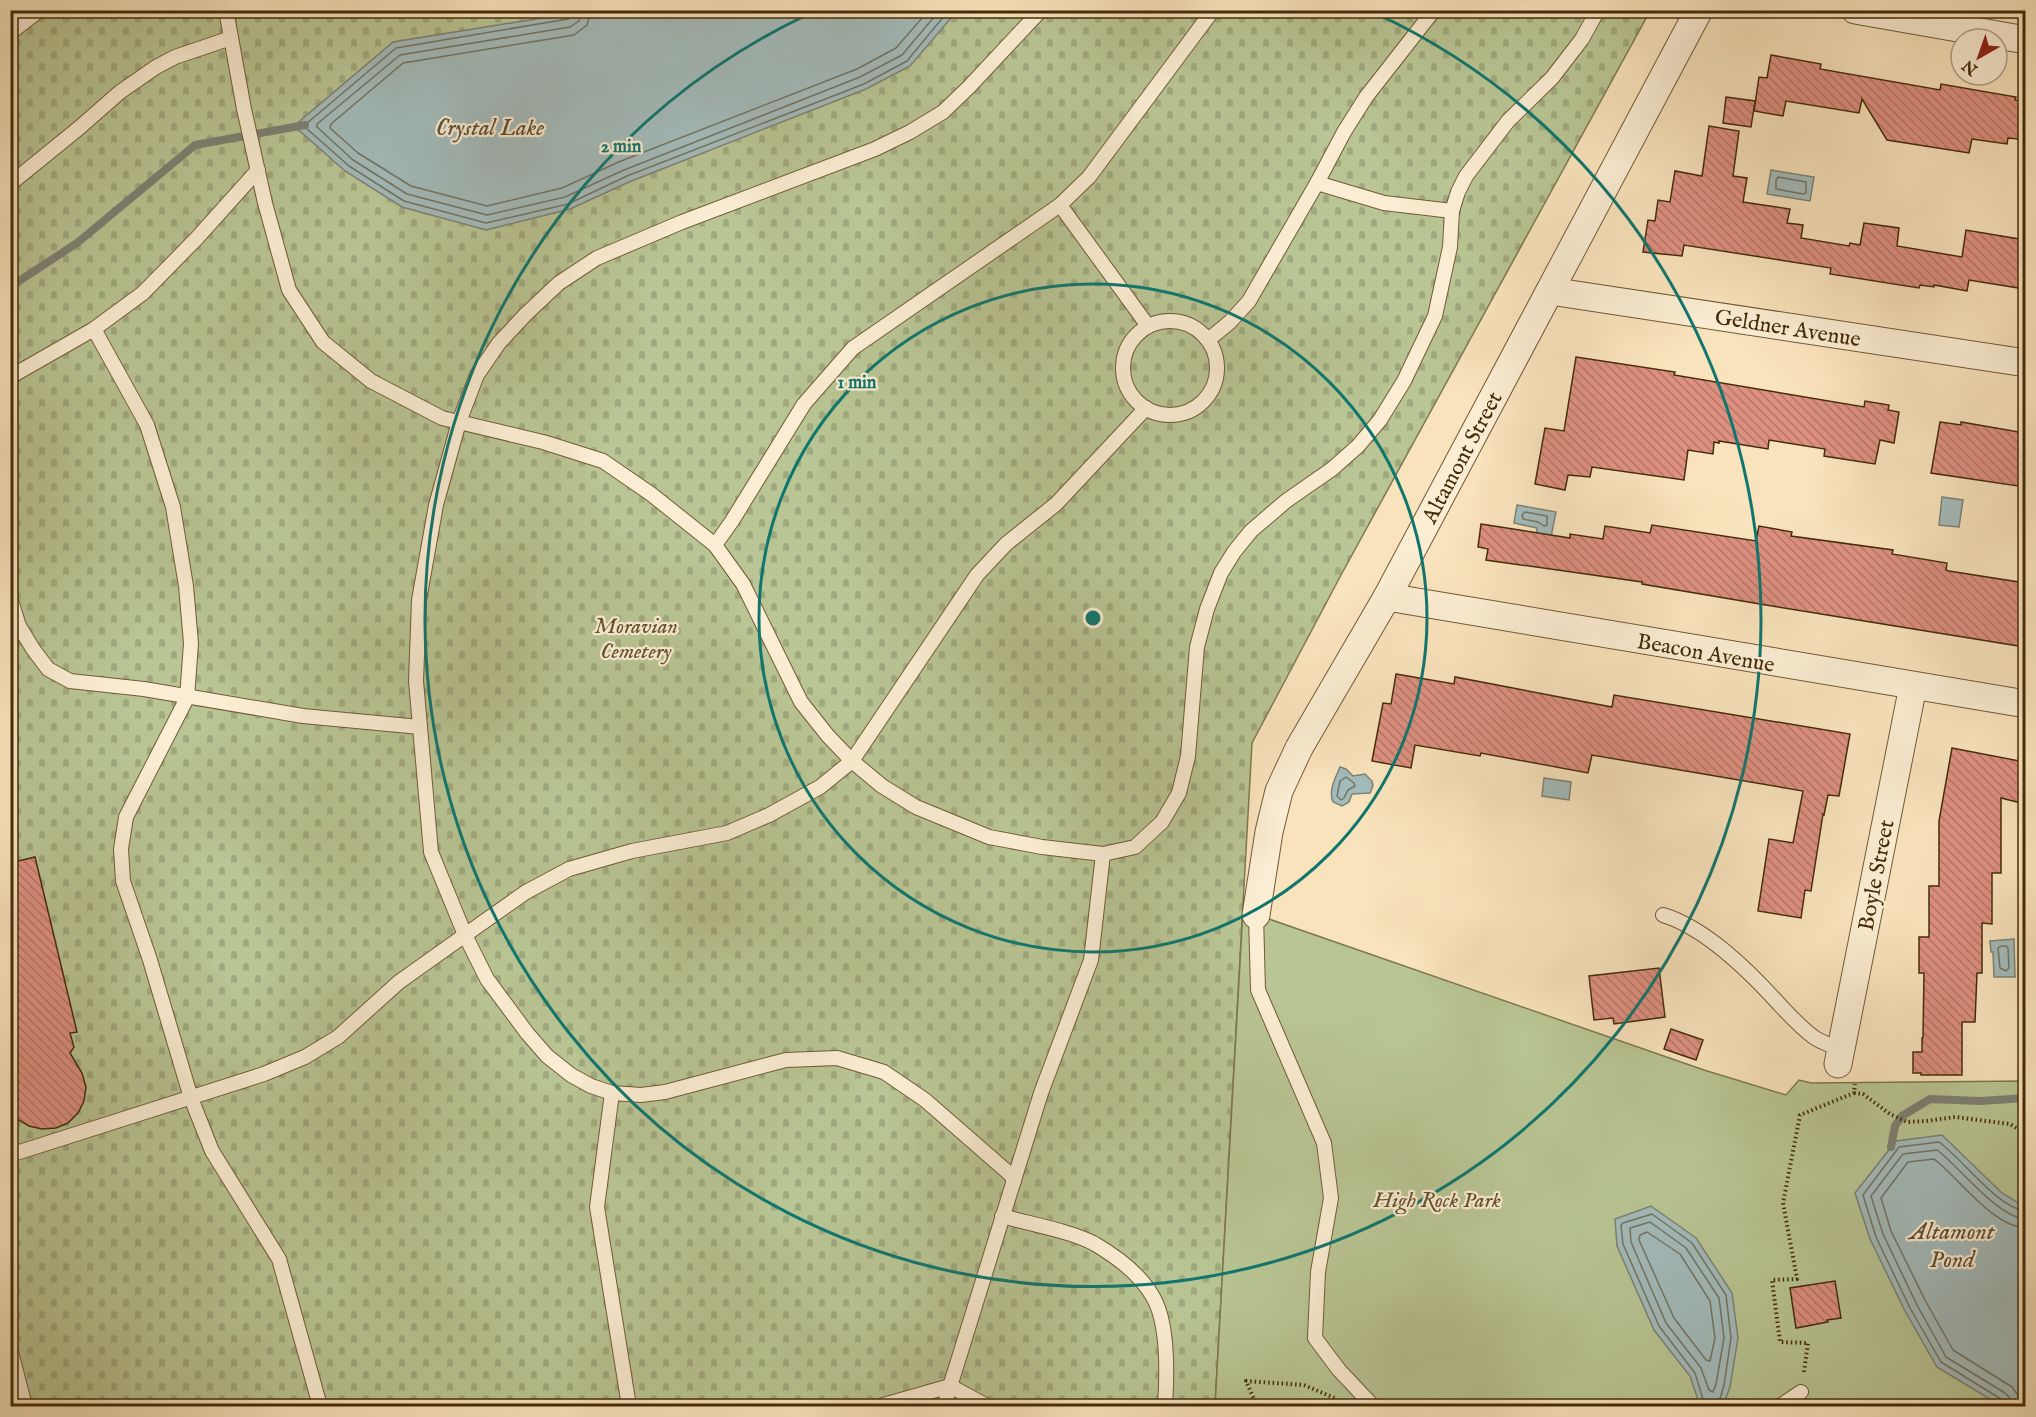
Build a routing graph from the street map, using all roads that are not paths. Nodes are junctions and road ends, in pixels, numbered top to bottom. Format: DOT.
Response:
graph roads {
  1 [pos="39,10"];
  2 [pos="226,10"];
  3 [pos="1213,10"];
  4 [pos="1434,10"];
  5 [pos="1598,10"];
  6 [pos="1699,10"];
  7 [pos="1855,10"];
  8 [pos="1037,12"];
  9 [pos="10,33"];
  10 [pos="231,38"];
  11 [pos="2025,40"];
  12 [pos="258,170"];
  13 [pos="1317,183"];
  14 [pos="10,184"];
  15 [pos="1060,205"];
  16 [pos="1452,211"];
  17 [pos="1550,291"];
  18 [pos="1148,326"];
  19 [pos="94,329"];
  20 [pos="1208,340"];
  21 [pos="2025,363"];
  22 [pos="10,377"];
  23 [pos="1146,408"];
  24 [pos="459,422"];
  25 [pos="715,545"];
  26 [pos="10,597"];
  27 [pos="1387,597"];
  28 [pos="1913,687"];
  29 [pos="187,698"];
  30 [pos="2025,704"];
  31 [pos="420,727"];
  32 [pos="852,761"];
  33 [pos="1102,854"];
  34 [pos="1256,915"];
  35 [pos="1663,915"];
  36 [pos="465,935"];
  37 [pos="1839,1057"];
  38 [pos="612,1093"];
  39 [pos="191,1098"];
  40 [pos="10,1155"];
  41 [pos="1014,1181"];
  42 [pos="1002,1216"];
  43 [pos="10,1348"];
  44 [pos="950,1386"];
  45 [pos="1802,1392"];
  46 [pos="25,1407"];
  47 [pos="320,1407"];
  48 [pos="629,1407"];
  49 [pos="880,1407"];
  50 [pos="944,1407"];
  51 [pos="987,1407"];
  52 [pos="1165,1407"];
  53 [pos="1373,1407"];
  54 [pos="1780,1407"];
  1 -- 9 [label="lane"];
  2 -- 10 [label="lane"];
  3 -- 15 [label="lane"];
  4 -- 13 [label="lane"];
  5 -- 16 [label="lane"];
  6 -- 17 [label="street, Altamont Street"];
  7 -- 11 [label="street"];
  8 -- 24 [label="lane"];
  10 -- 12 [label="lane"];
  10 -- 14 [label="lane"];
  12 -- 19 [label="lane"];
  12 -- 24 [label="lane"];
  13 -- 16 [label="lane"];
  13 -- 20 [label="lane"];
  15 -- 18 [label="lane"];
  15 -- 25 [label="lane"];
  16 -- 33 [label="lane"];
  17 -- 21 [label="street, Geldner Avenue"];
  17 -- 27 [label="street, Altamont Street"];
  18 -- 20 [label="lane"];
  18 -- 23 [label="lane"];
  19 -- 22 [label="lane"];
  19 -- 29 [label="lane"];
  20 -- 23 [label="lane"];
  23 -- 32 [label="lane"];
  24 -- 25 [label="lane"];
  24 -- 31 [label="lane"];
  25 -- 32 [label="lane"];
  26 -- 29 [label="lane"];
  27 -- 28 [label="street, Beacon Avenue"];
  27 -- 34 [label="street, Altamont Street"];
  28 -- 30 [label="street, Beacon Avenue"];
  28 -- 37 [label="street, Boyle Street"];
  29 -- 31 [label="lane"];
  29 -- 39 [label="lane"];
  31 -- 36 [label="lane"];
  32 -- 33 [label="lane"];
  32 -- 36 [label="lane"];
  33 -- 41 [label="lane"];
  34 -- 53 [label="lane"];
  35 -- 37 [label="lane"];
  36 -- 38 [label="lane"];
  36 -- 39 [label="lane"];
  38 -- 41 [label="lane"];
  38 -- 48 [label="lane"];
  39 -- 40 [label="lane"];
  39 -- 47 [label="lane"];
  41 -- 42 [label="lane"];
  42 -- 44 [label="lane"];
  42 -- 52 [label="lane"];
  43 -- 46 [label="lane"];
  44 -- 49 [label="lane"];
  44 -- 50 [label="lane"];
  44 -- 51 [label="lane"];
  45 -- 54 [label="lane"];
}
